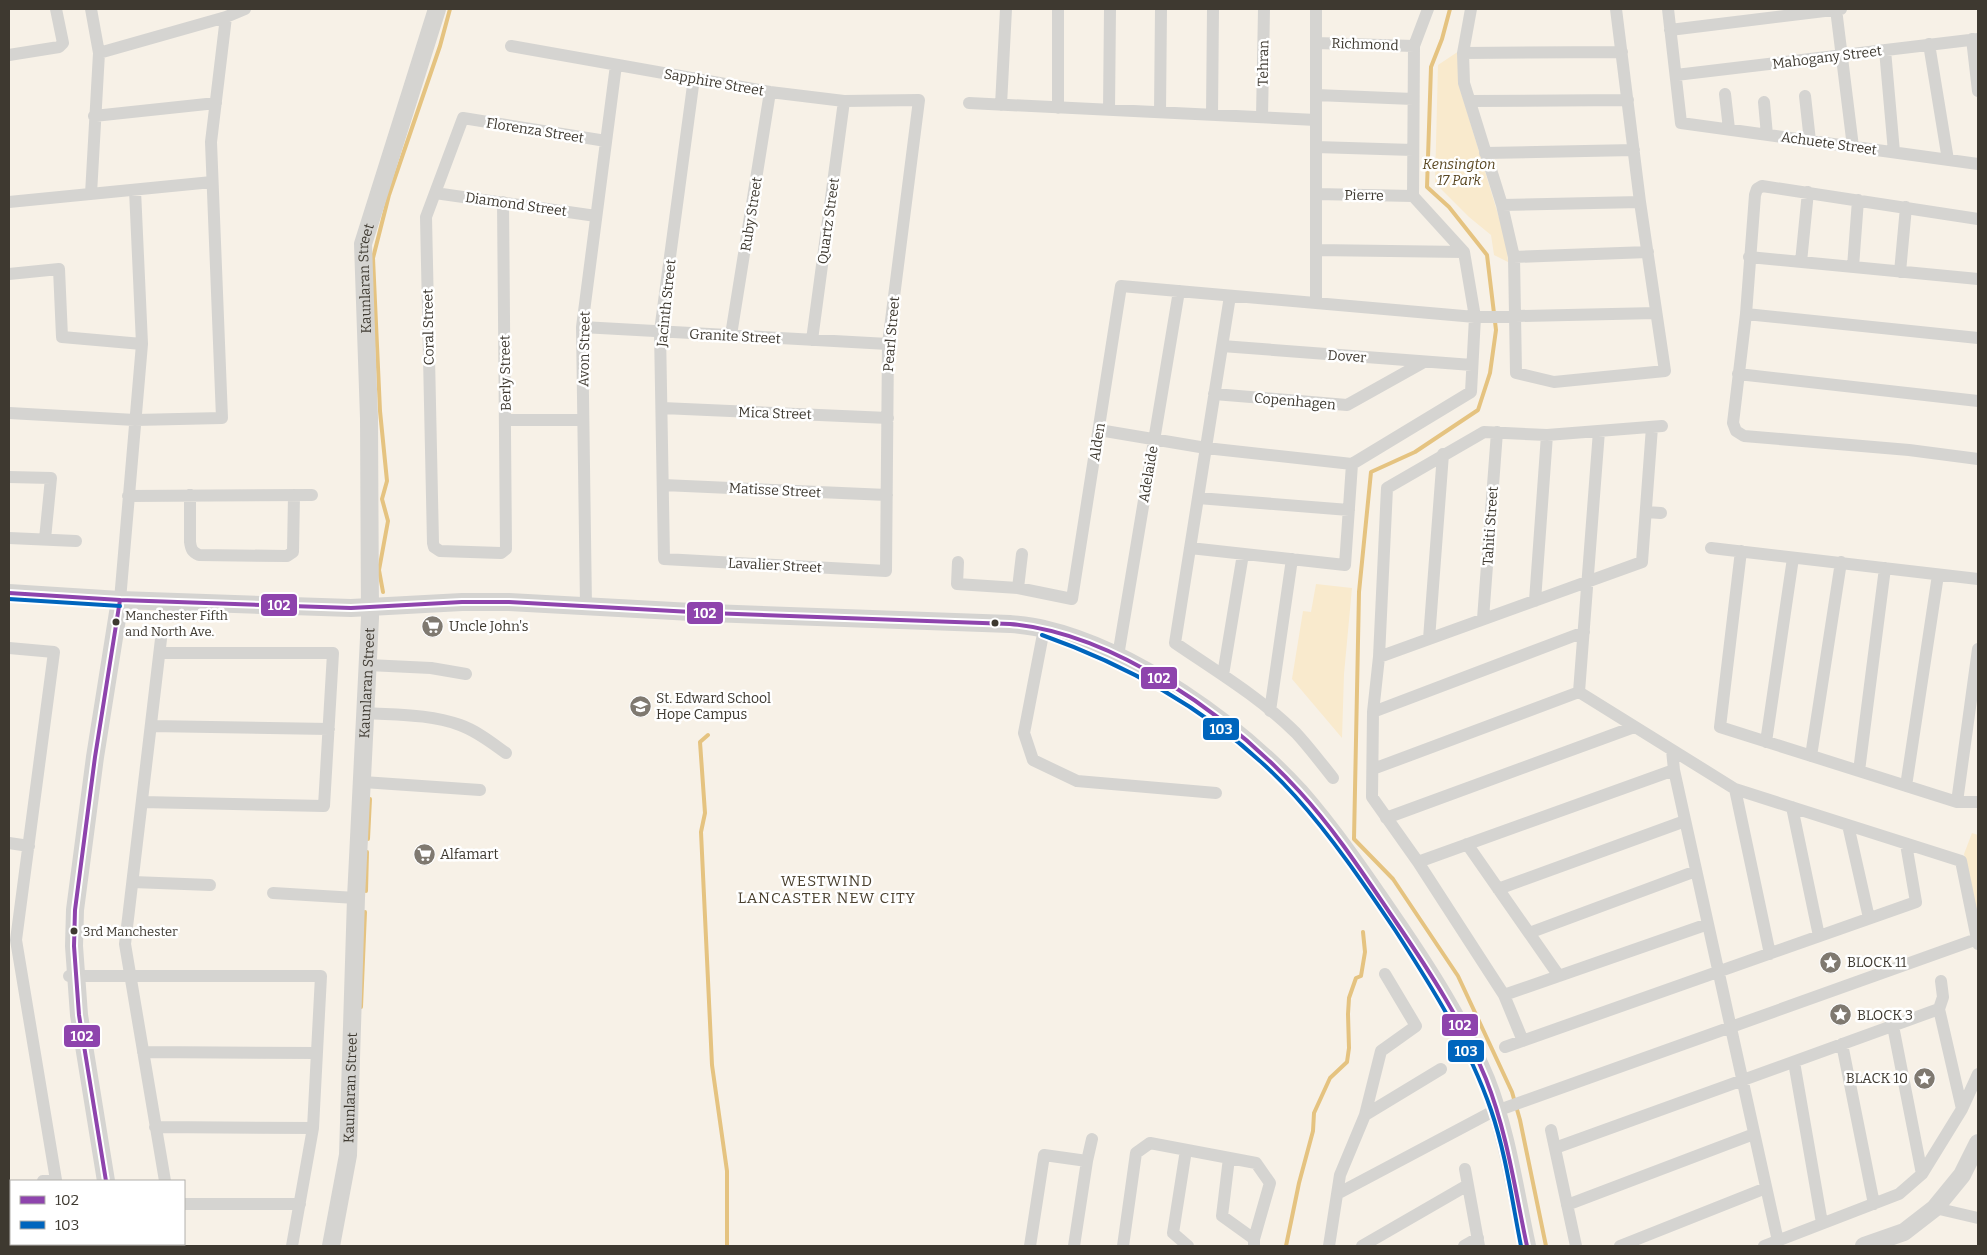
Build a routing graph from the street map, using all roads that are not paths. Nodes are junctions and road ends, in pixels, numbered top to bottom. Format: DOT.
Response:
graph roads {
  1 [pos="56,9"];
  2 [pos="91,9"];
  3 [pos="245,9"];
  4 [pos="437,9"];
  5 [pos="1006,9"];
  6 [pos="1058,9"];
  7 [pos="1110,9"];
  8 [pos="1161,9"];
  9 [pos="1213,9"];
  10 [pos="1264,9"];
  11 [pos="1316,9"];
  12 [pos="1428,9"];
  13 [pos="1470,9"];
  14 [pos="1616,9"];
  15 [pos="1668,9"];
  16 [pos="1836,9"];
  17 [pos="1841,9"];
  18 [pos="226,17"];
  19 [pos="1670,30"];
  20 [pos="1975,39"];
  21 [pos="1316,43"];
  22 [pos="1929,44"];
  23 [pos="511,46"];
  24 [pos="1414,46"];
  25 [pos="1884,50"];
  26 [pos="1622,52"];
  27 [pos="99,53"];
  28 [pos="1463,53"];
  29 [pos="9,54"];
  30 [pos="1842,55"];
  31 [pos="616,65"];
  32 [pos="1676,75"];
  33 [pos="694,78"];
  34 [pos="1978,91"];
  35 [pos="770,92"];
  36 [pos="1725,94"];
  37 [pos="1316,95"];
  38 [pos="1805,96"];
  39 [pos="1413,99"];
  40 [pos="919,100"];
  41 [pos="1628,100"];
  42 [pos="844,101"];
  43 [pos="1470,101"];
  44 [pos="1764,102"];
  45 [pos="216,103"];
  46 [pos="969,104"];
  47 [pos="1001,105"];
  48 [pos="1058,108"];
  49 [pos="1109,110"];
  50 [pos="1160,112"];
  51 [pos="1212,115"];
  52 [pos="94,116"];
  53 [pos="1262,117"];
  54 [pos="463,118"];
  55 [pos="1316,120"];
  56 [pos="1729,129"];
  57 [pos="1767,135"];
  58 [pos="606,141"];
  59 [pos="1810,141"];
  60 [pos="1316,147"];
  61 [pos="1853,147"];
  62 [pos="1413,150"];
  63 [pos="1634,150"];
  64 [pos="1894,152"];
  65 [pos="1485,153"];
  66 [pos="1948,160"];
  67 [pos="1978,164"];
  68 [pos="212,182"];
  69 [pos="136,190"];
  70 [pos="1808,192"];
  71 [pos="435,193"];
  72 [pos="91,194"];
  73 [pos="1316,194"];
  74 [pos="1413,196"];
  75 [pos="1858,200"];
  76 [pos="9,202"];
  77 [pos="503,202"];
  78 [pos="1640,202"];
  79 [pos="1502,205"];
  80 [pos="1906,207"];
  81 [pos="596,216"];
  82 [pos="1978,219"];
  83 [pos="1316,250"];
  84 [pos="1464,252"];
  85 [pos="1648,252"];
  86 [pos="1514,257"];
  87 [pos="1749,257"];
  88 [pos="1801,262"];
  89 [pos="1853,267"];
  90 [pos="1900,272"];
  91 [pos="9,274"];
  92 [pos="1978,279"];
  93 [pos="1179,291"];
  94 [pos="1230,296"];
  95 [pos="1316,303"];
  96 [pos="1656,314"];
  97 [pos="1746,314"];
  98 [pos="1480,317"];
  99 [pos="1512,317"];
  100 [pos="582,327"];
  101 [pos="660,331"];
  102 [pos="731,335"];
  103 [pos="1978,338"];
  104 [pos="812,340"];
  105 [pos="142,344"];
  106 [pos="888,344"];
  107 [pos="1222,346"];
  108 [pos="1424,362"];
  109 [pos="1472,365"];
  110 [pos="1738,374"];
  111 [pos="1214,394"];
  112 [pos="1978,401"];
  113 [pos="662,408"];
  114 [pos="9,413"];
  115 [pos="888,418"];
  116 [pos="135,420"];
  117 [pos="505,420"];
  118 [pos="583,420"];
  119 [pos="1099,430"];
  120 [pos="1599,431"];
  121 [pos="1497,432"];
  122 [pos="1547,435"];
  123 [pos="1154,440"];
  124 [pos="1206,448"];
  125 [pos="1443,454"];
  126 [pos="1978,459"];
  127 [pos="1352,464"];
  128 [pos="9,477"];
  129 [pos="663,485"];
  130 [pos="294,494"];
  131 [pos="190,495"];
  132 [pos="312,495"];
  133 [pos="887,495"];
  134 [pos="128,496"];
  135 [pos="1198,498"];
  136 [pos="1349,510"];
  137 [pos="1646,512"];
  138 [pos="1661,513"];
  139 [pos="9,538"];
  140 [pos="45,539"];
  141 [pos="76,541"];
  142 [pos="507,544"];
  143 [pos="1190,548"];
  144 [pos="1711,548"];
  145 [pos="1741,551"];
  146 [pos="1022,554"];
  147 [pos="1243,554"];
  148 [pos="1793,558"];
  149 [pos="664,559"];
  150 [pos="1292,559"];
  151 [pos="958,562"];
  152 [pos="1841,562"];
  153 [pos="1885,568"];
  154 [pos="886,571"];
  155 [pos="1938,575"];
  156 [pos="1978,579"];
  157 [pos="1588,582"];
  158 [pos="1018,588"];
  159 [pos="9,593"];
  160 [pos="120,600"];
  161 [pos="1535,601"];
  162 [pos="586,606"];
  163 [pos="370,608"];
  164 [pos="1483,620"];
  165 [pos="1044,629"];
  166 [pos="1584,632"];
  167 [pos="1429,639"];
  168 [pos="161,640"];
  169 [pos="9,648"];
  170 [pos="1978,649"];
  171 [pos="160,653"];
  172 [pos="1118,656"];
  173 [pos="1379,657"];
  174 [pos="368,665"];
  175 [pos="466,674"];
  176 [pos="1223,675"];
  177 [pos="1579,692"];
  178 [pos="1270,710"];
  179 [pos="1373,712"];
  180 [pos="366,714"];
  181 [pos="151,726"];
  182 [pos="1634,726"];
  183 [pos="328,729"];
  184 [pos="1766,742"];
  185 [pos="1672,750"];
  186 [pos="506,753"];
  187 [pos="1811,756"];
  188 [pos="1373,769"];
  189 [pos="1674,770"];
  190 [pos="1859,771"];
  191 [pos="1333,778"];
  192 [pos="363,782"];
  193 [pos="1906,786"];
  194 [pos="1735,789"];
  195 [pos="480,790"];
  196 [pos="1216,793"];
  197 [pos="142,802"];
  198 [pos="1956,802"];
  199 [pos="1978,802"];
  200 [pos="1792,807"];
  201 [pos="1386,818"];
  202 [pos="1685,821"];
  203 [pos="1848,825"];
  204 [pos="9,843"];
  205 [pos="1467,844"];
  206 [pos="1906,844"];
  207 [pos="29,846"];
  208 [pos="1418,862"];
  209 [pos="1696,871"];
  210 [pos="132,882"];
  211 [pos="210,885"];
  212 [pos="1498,889"];
  213 [pos="273,893"];
  214 [pos="356,898"];
  215 [pos="1869,918"];
  216 [pos="13,921"];
  217 [pos="1708,924"];
  218 [pos="1528,933"];
  219 [pos="1819,936"];
  220 [pos="1978,942"];
  221 [pos="1770,954"];
  222 [pos="1718,972"];
  223 [pos="1385,974"];
  224 [pos="73,976"];
  225 [pos="131,976"];
  226 [pos="1559,976"];
  227 [pos="1941,981"];
  228 [pos="1504,995"];
  229 [pos="1939,1009"];
  230 [pos="1893,1026"];
  231 [pos="1731,1028"];
  232 [pos="1523,1041"];
  233 [pos="1842,1044"];
  234 [pos="1505,1047"];
  235 [pos="143,1052"];
  236 [pos="317,1053"];
  237 [pos="1794,1062"];
  238 [pos="1441,1069"];
  239 [pos="1978,1074"];
  240 [pos="1742,1081"];
  241 [pos="1962,1109"];
  242 [pos="1498,1111"];
  243 [pos="1365,1115"];
  244 [pos="155,1127"];
  245 [pos="313,1128"];
  246 [pos="1551,1130"];
  247 [pos="1754,1134"];
  248 [pos="1092,1139"];
  249 [pos="1978,1143"];
  250 [pos="1554,1148"];
  251 [pos="1186,1150"];
  252 [pos="1229,1158"];
  253 [pos="1087,1161"];
  254 [pos="1465,1169"];
  255 [pos="1922,1174"];
  256 [pos="56,1180"];
  257 [pos="106,1180"];
  258 [pos="165,1180"];
  259 [pos="1466,1186"];
  260 [pos="1766,1188"];
  261 [pos="1337,1194"];
  262 [pos="185,1204"];
  263 [pos="300,1204"];
  264 [pos="1874,1204"];
  265 [pos="1567,1206"];
  266 [pos="1935,1208"];
  267 [pos="1978,1218"];
  268 [pos="1822,1223"];
  269 [pos="1778,1240"];
  270 [pos="1478,1242"];
  271 [pos="1254,1243"];
  272 [pos="292,1246"];
  273 [pos="331,1246"];
  274 [pos="1030,1246"];
  275 [pos="1074,1246"];
  276 [pos="1123,1246"];
  277 [pos="1188,1246"];
  278 [pos="1329,1246"];
  279 [pos="1362,1246"];
  280 [pos="1464,1246"];
  281 [pos="1527,1246"];
  282 [pos="1576,1246"];
  283 [pos="1620,1246"];
  284 [pos="1764,1246"];
  285 [pos="1864,1246"];
  1 -- 29 [label="street"];
  2 -- 27 [label="street"];
  3 -- 18 [label="street"];
  4 -- 163 [label="street, Kaunlaran Street"];
  5 -- 47 [label="street"];
  6 -- 48 [label="street"];
  7 -- 49 [label="street"];
  8 -- 50 [label="street"];
  9 -- 51 [label="street"];
  10 -- 53 [label="street, Tehran"];
  11 -- 21 [label="street"];
  12 -- 24 [label="street"];
  13 -- 28 [label="street"];
  14 -- 26 [label="street"];
  15 -- 19 [label="street"];
  16 -- 17 [label="street"];
  16 -- 19 [label="street"];
  16 -- 30 [label="street"];
  18 -- 27 [label="street"];
  18 -- 45 [label="street"];
  19 -- 32 [label="street"];
  20 -- 22 [label="street, Mahogany Street"];
  20 -- 34 [label="street"];
  21 -- 24 [label="street, Richmond"];
  21 -- 37 [label="street"];
  22 -- 25 [label="street, Mahogany Street"];
  22 -- 66 [label="street"];
  23 -- 31 [label="street, Sapphire Street"];
  24 -- 39 [label="street"];
  25 -- 30 [label="street, Mahogany Street"];
  25 -- 64 [label="street"];
  26 -- 28 [label="street"];
  26 -- 41 [label="street"];
  27 -- 52 [label="street"];
  28 -- 43 [label="street"];
  30 -- 32 [label="street, Mahogany Street"];
  30 -- 61 [label="street"];
  31 -- 33 [label="street, Sapphire Street"];
  31 -- 58 [label="street, Avon Street"];
  32 -- 56 [label="street, Achuete Street"];
  33 -- 35 [label="street, Sapphire Street"];
  33 -- 101 [label="street, Jacinth Street"];
  35 -- 42 [label="street, Sapphire Street"];
  35 -- 102 [label="street, Ruby Street"];
  36 -- 56 [label="street"];
  37 -- 39 [label="street"];
  37 -- 55 [label="street"];
  38 -- 59 [label="street"];
  39 -- 62 [label="street"];
  40 -- 42 [label="street, Sapphire Street"];
  40 -- 106 [label="street, Pearl Street"];
  41 -- 43 [label="street"];
  41 -- 63 [label="street"];
  42 -- 104 [label="street, Quartz Street"];
  43 -- 65 [label="street"];
  44 -- 57 [label="street"];
  45 -- 52 [label="street"];
  45 -- 68 [label="street"];
  46 -- 47 [label="street"];
  47 -- 48 [label="street"];
  48 -- 49 [label="street"];
  49 -- 50 [label="street"];
  50 -- 51 [label="street"];
  51 -- 53 [label="street"];
  52 -- 72 [label="street"];
  53 -- 55 [label="street"];
  54 -- 58 [label="street, Florenza Street"];
  54 -- 71 [label="street, Coral Street"];
  55 -- 60 [label="street"];
  56 -- 57 [label="street, Achuete Street"];
  57 -- 59 [label="street, Achuete Street"];
  58 -- 81 [label="street, Avon Street"];
  59 -- 61 [label="street, Achuete Street"];
  60 -- 62 [label="street"];
  60 -- 73 [label="street"];
  61 -- 64 [label="street, Achuete Street"];
  62 -- 74 [label="street"];
  63 -- 65 [label="street"];
  63 -- 78 [label="street"];
  64 -- 66 [label="street, Achuete Street"];
  65 -- 79 [label="street"];
  66 -- 67 [label="street, Achuete Street"];
  68 -- 69 [label="street"];
  68 -- 116 [label="street"];
  69 -- 72 [label="street"];
  69 -- 105 [label="street"];
  70 -- 75 [label="street"];
  70 -- 87 [label="street"];
  70 -- 88 [label="street"];
  71 -- 77 [label="street, Diamond Street"];
  71 -- 142 [label="street, Coral Street"];
  72 -- 76 [label="street"];
  73 -- 74 [label="street, Pierre"];
  73 -- 83 [label="street"];
  74 -- 84 [label="street"];
  75 -- 80 [label="street"];
  75 -- 89 [label="street"];
  77 -- 81 [label="street, Diamond Street"];
  77 -- 117 [label="street, Berly Street"];
  78 -- 79 [label="street"];
  78 -- 85 [label="street"];
  79 -- 86 [label="street"];
  80 -- 82 [label="street"];
  80 -- 90 [label="street"];
  81 -- 100 [label="street, Avon Street"];
  83 -- 84 [label="street"];
  83 -- 95 [label="street"];
  84 -- 98 [label="street"];
  85 -- 86 [label="street"];
  85 -- 96 [label="street"];
  86 -- 99 [label="street"];
  87 -- 88 [label="street"];
  87 -- 97 [label="street"];
  88 -- 89 [label="street"];
  89 -- 90 [label="street"];
  90 -- 92 [label="street"];
  91 -- 105 [label="street"];
  93 -- 94 [label="street"];
  93 -- 119 [label="street, Alden"];
  93 -- 123 [label="street, Adelaide"];
  94 -- 95 [label="street"];
  94 -- 107 [label="street"];
  95 -- 98 [label="street"];
  96 -- 99 [label="street"];
  96 -- 99 [label="street"];
  97 -- 103 [label="street"];
  97 -- 110 [label="street"];
  98 -- 99 [label="street"];
  98 -- 109 [label="street"];
  100 -- 101 [label="street, Granite Street"];
  100 -- 118 [label="street, Avon Street"];
  101 -- 102 [label="street, Granite Street"];
  101 -- 113 [label="street, Jacinth Street"];
  102 -- 104 [label="street, Granite Street"];
  104 -- 106 [label="street, Granite Street"];
  105 -- 116 [label="street"];
  106 -- 115 [label="street, Pearl Street"];
  107 -- 108 [label="street, Dover"];
  107 -- 111 [label="street"];
  108 -- 109 [label="street, Dover"];
  108 -- 111 [label="street, Copenhagen"];
  109 -- 127 [label="street"];
  110 -- 112 [label="street"];
  110 -- 126 [label="street"];
  111 -- 124 [label="street"];
  113 -- 115 [label="street, Mica Street"];
  113 -- 129 [label="street, Jacinth Street"];
  114 -- 116 [label="street"];
  115 -- 133 [label="street, Pearl Street"];
  116 -- 134 [label="street"];
  117 -- 118 [label="street"];
  117 -- 142 [label="street, Berly Street"];
  118 -- 162 [label="street, Avon Street"];
  119 -- 123 [label="street"];
  119 -- 158 [label="street, Alden"];
  120 -- 122 [label="street"];
  120 -- 137 [label="street"];
  120 -- 157 [label="street"];
  121 -- 122 [label="street"];
  121 -- 125 [label="street"];
  121 -- 164 [label="street, Tahiti Street"];
  122 -- 161 [label="street"];
  123 -- 124 [label="street"];
  123 -- 172 [label="street, Adelaide"];
  124 -- 127 [label="street"];
  124 -- 135 [label="street"];
  125 -- 167 [label="street"];
  125 -- 173 [label="street"];
  127 -- 136 [label="street"];
  128 -- 140 [label="street"];
  129 -- 133 [label="street, Matisse Street"];
  129 -- 149 [label="street, Jacinth Street"];
  130 -- 131 [label="street"];
  130 -- 131 [label="street"];
  130 -- 132 [label="street"];
  131 -- 134 [label="street"];
  133 -- 154 [label="street, Pearl Street"];
  134 -- 160 [label="street"];
  135 -- 136 [label="street"];
  135 -- 143 [label="street"];
  136 -- 150 [label="street"];
  137 -- 138 [label="street"];
  137 -- 157 [label="street"];
  139 -- 140 [label="street"];
  140 -- 141 [label="street"];
  143 -- 147 [label="street"];
  143 -- 176 [label="street"];
  144 -- 145 [label="street"];
  145 -- 148 [label="street"];
  145 -- 184 [label="street"];
  146 -- 158 [label="street"];
  147 -- 150 [label="street"];
  147 -- 176 [label="street"];
  148 -- 152 [label="street"];
  148 -- 184 [label="street"];
  149 -- 154 [label="street, Lavalier Street"];
  150 -- 178 [label="street"];
  151 -- 158 [label="street"];
  152 -- 153 [label="street"];
  152 -- 187 [label="street"];
  153 -- 155 [label="street"];
  153 -- 190 [label="street"];
  155 -- 156 [label="street"];
  155 -- 193 [label="street"];
  157 -- 161 [label="street"];
  157 -- 166 [label="street"];
  159 -- 160 [label="street"];
  160 -- 163 [label="street"];
  160 -- 224 [label="street"];
  161 -- 164 [label="street"];
  162 -- 163 [label="street"];
  162 -- 165 [label="street"];
  163 -- 174 [label="street, Kaunlaran Street"];
  164 -- 167 [label="street"];
  165 -- 172 [label="street"];
  165 -- 196 [label="street"];
  166 -- 177 [label="street"];
  166 -- 179 [label="street"];
  167 -- 173 [label="street"];
  168 -- 171 [label="street"];
  169 -- 207 [label="street"];
  170 -- 198 [label="street"];
  171 -- 181 [label="street"];
  171 -- 183 [label="street"];
  172 -- 242 [label="street"];
  173 -- 179 [label="street"];
  174 -- 175 [label="street"];
  174 -- 180 [label="street, Kaunlaran Street"];
  176 -- 178 [label="street"];
  177 -- 182 [label="street"];
  177 -- 188 [label="street"];
  178 -- 191 [label="street"];
  179 -- 188 [label="street"];
  180 -- 186 [label="street"];
  180 -- 192 [label="street, Kaunlaran Street"];
  181 -- 183 [label="street"];
  181 -- 197 [label="street"];
  182 -- 185 [label="street"];
  182 -- 201 [label="street"];
  183 -- 197 [label="street"];
  184 -- 187 [label="street"];
  185 -- 189 [label="street"];
  185 -- 194 [label="street"];
  187 -- 190 [label="street"];
  188 -- 201 [label="street"];
  189 -- 202 [label="street"];
  189 -- 205 [label="street"];
  190 -- 193 [label="street"];
  192 -- 195 [label="street"];
  192 -- 214 [label="street, Kaunlaran Street"];
  193 -- 198 [label="street"];
  194 -- 200 [label="street"];
  194 -- 221 [label="street"];
  197 -- 210 [label="street"];
  198 -- 199 [label="street"];
  200 -- 203 [label="street"];
  200 -- 219 [label="street"];
  201 -- 208 [label="street"];
  202 -- 209 [label="street"];
  202 -- 212 [label="street"];
  203 -- 206 [label="street"];
  203 -- 215 [label="street"];
  204 -- 207 [label="street"];
  205 -- 208 [label="street"];
  205 -- 212 [label="street"];
  206 -- 215 [label="street"];
  206 -- 220 [label="street"];
  207 -- 216 [label="street"];
  208 -- 228 [label="street"];
  209 -- 217 [label="street"];
  209 -- 218 [label="street"];
  210 -- 211 [label="street"];
  210 -- 225 [label="street"];
  212 -- 218 [label="street"];
  213 -- 214 [label="street"];
  214 -- 273 [label="street, Kaunlaran Street"];
  215 -- 219 [label="street"];
  216 -- 256 [label="street"];
  217 -- 222 [label="street"];
  217 -- 226 [label="street"];
  218 -- 226 [label="street"];
  219 -- 221 [label="street"];
  220 -- 231 [label="street"];
  221 -- 222 [label="street"];
  222 -- 231 [label="street"];
  222 -- 232 [label="street"];
  223 -- 243 [label="street"];
  224 -- 225 [label="street"];
  224 -- 257 [label="street"];
  225 -- 235 [label="street"];
  225 -- 236 [label="street"];
  226 -- 228 [label="street"];
  227 -- 229 [label="street"];
  228 -- 232 [label="street"];
  229 -- 230 [label="street"];
  229 -- 241 [label="street"];
  230 -- 233 [label="street"];
  230 -- 255 [label="street"];
  231 -- 240 [label="street"];
  231 -- 242 [label="street"];
  232 -- 234 [label="street"];
  233 -- 237 [label="street"];
  233 -- 264 [label="street"];
  235 -- 236 [label="street"];
  235 -- 244 [label="street"];
  236 -- 245 [label="street"];
  237 -- 240 [label="street"];
  237 -- 268 [label="street"];
  238 -- 243 [label="street"];
  239 -- 241 [label="street"];
  240 -- 247 [label="street"];
  240 -- 250 [label="street"];
  241 -- 255 [label="street"];
  242 -- 261 [label="street"];
  242 -- 281 [label="street"];
  243 -- 261 [label="street"];
  244 -- 245 [label="street"];
  244 -- 258 [label="street"];
  245 -- 263 [label="street"];
  246 -- 250 [label="street"];
  247 -- 260 [label="street"];
  247 -- 265 [label="street"];
  248 -- 253 [label="street"];
  249 -- 266 [label="street"];
  250 -- 265 [label="street"];
  251 -- 252 [label="street"];
  251 -- 276 [label="street"];
  251 -- 277 [label="street"];
  252 -- 271 [label="street"];
  252 -- 271 [label="street"];
  253 -- 274 [label="street"];
  253 -- 275 [label="street"];
  254 -- 259 [label="street"];
  255 -- 264 [label="street"];
  259 -- 270 [label="street"];
  259 -- 279 [label="street"];
  260 -- 269 [label="street"];
  260 -- 283 [label="street"];
  261 -- 278 [label="street"];
  262 -- 263 [label="street"];
  263 -- 272 [label="street"];
  264 -- 268 [label="street"];
  265 -- 282 [label="street"];
  266 -- 267 [label="street"];
  266 -- 285 [label="street"];
  268 -- 269 [label="street"];
  269 -- 284 [label="street"];
  270 -- 280 [label="street"];
}
